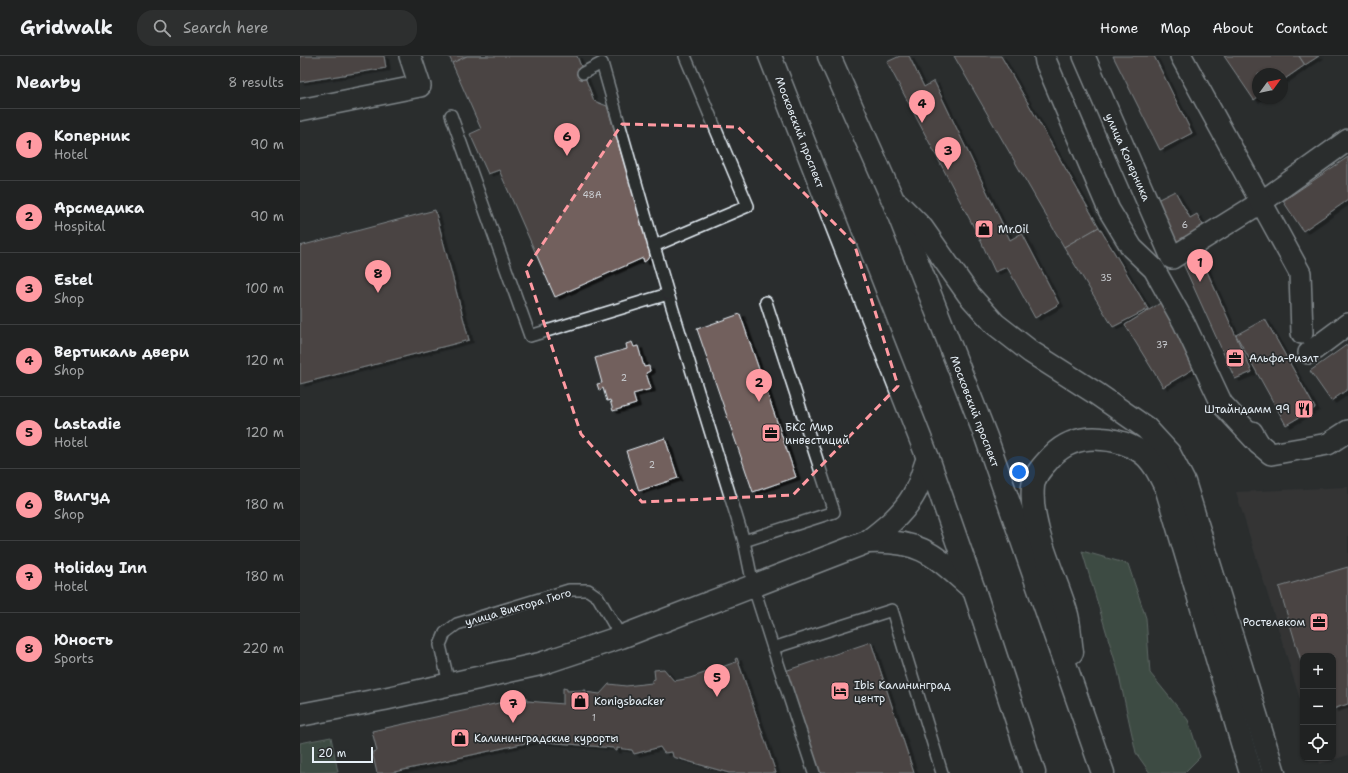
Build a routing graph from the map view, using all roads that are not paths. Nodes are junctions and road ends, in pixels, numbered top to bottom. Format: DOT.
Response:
graph roads {
  1 [pos="410,56"];
  2 [pos="685,56"];
  3 [pos="770,56"];
  4 [pos="829,56"];
  5 [pos="1045,56"];
  6 [pos="1084,56"];
  7 [pos="1180,56"];
  8 [pos="583,72"];
  9 [pos="300,110"];
  10 [pos="452,115"];
  11 [pos="1348,140"];
  12 [pos="893,200"];
  13 [pos="1260,203"];
  14 [pos="654,246"];
  15 [pos="668,294"];
  16 [pos="766,302"];
  17 [pos="1348,324"];
  18 [pos="1302,333"];
  19 [pos="1309,353"];
  20 [pos="1237,407"];
  21 [pos="1348,431"];
  22 [pos="1259,444"];
  23 [pos="928,458"];
  24 [pos="744,542"];
  25 [pos="867,542"];
  26 [pos="753,585"];
  27 [pos="974,590"];
  28 [pos="621,637"];
  29 [pos="773,648"];
  30 [pos="449,684"];
  31 [pos="1078,696"];
  32 [pos="300,715"];
  33 [pos="814,773"];
  34 [pos="942,773"];
  35 [pos="1034,773"];
  36 [pos="1103,773"];
  37 [pos="1251,773"];
  38 [pos="1274,773"];
  1 -- 9 [label="street"];
  2 -- 14 [label="lane"];
  3 -- 23 [label="main road, Московский проспект"];
  4 -- 12 [label="main road, Московский проспект"];
  5 -- 22 [label="street"];
  6 -- 13 [label="street, улица Коперника"];
  7 -- 13 [label="street"];
  8 -- 14 [label="lane"];
  10 -- 15 [label="lane"];
  11 -- 13 [label="street"];
  12 -- 31 [label="main road, Московский проспект"];
  12 -- 38 [label="main road"];
  13 -- 18 [label="street"];
  14 -- 15 [label="lane"];
  15 -- 24 [label="lane"];
  16 -- 24 [label="lane"];
  17 -- 19 [label="street"];
  20 -- 22 [label="street"];
  21 -- 22 [label="street"];
  23 -- 25 [label="main road"];
  23 -- 27 [label="main road, Московский проспект"];
  24 -- 26 [label="lane"];
  25 -- 26 [label="main road"];
  25 -- 27 [label="main road"];
  26 -- 28 [label="main road"];
  26 -- 29 [label="lane"];
  27 -- 35 [label="main road, Московский проспект"];
  28 -- 30 [label="main road"];
  28 -- 30 [label="lane, улица Виктора Гюго"];
  29 -- 33 [label="lane"];
  29 -- 34 [label="lane"];
  30 -- 32 [label="main road"];
  31 -- 36 [label="main road, Московский проспект"];
  31 -- 37 [label="main road"];
}
